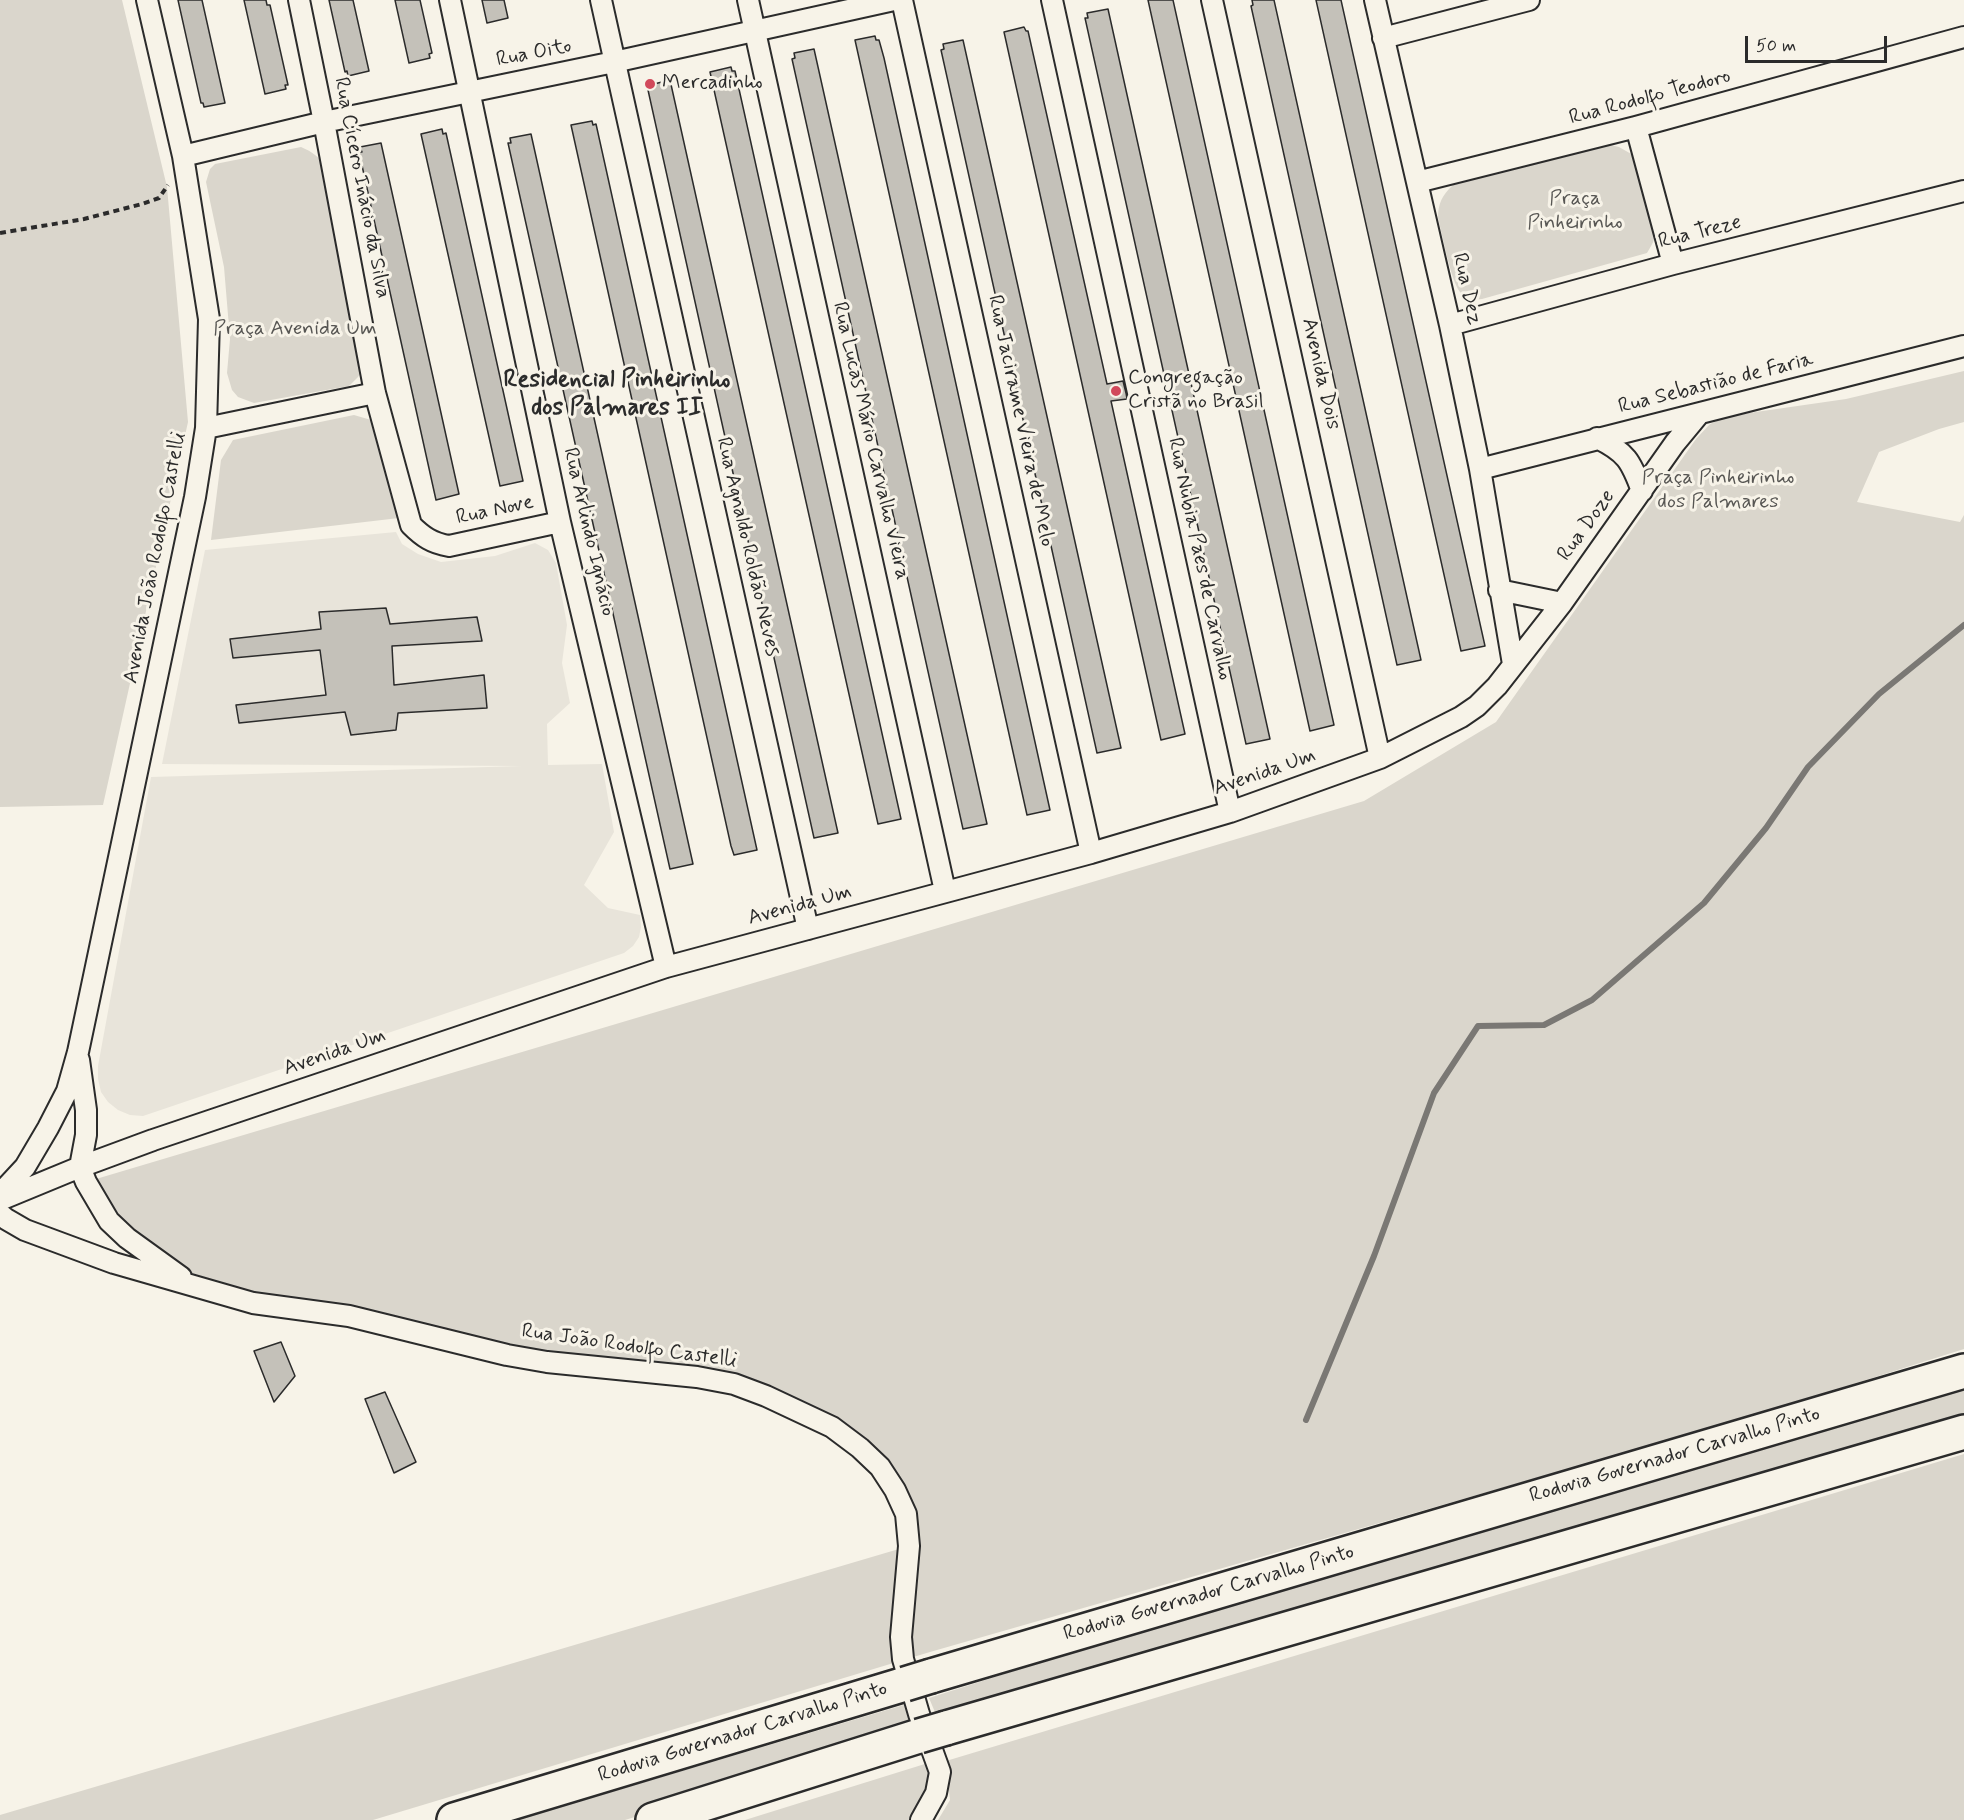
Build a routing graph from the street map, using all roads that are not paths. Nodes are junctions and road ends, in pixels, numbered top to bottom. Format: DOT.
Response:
graph roads {
  1 [pos="147,0"];
  2 [pos="299,0"];
  3 [pos="450,0"];
  4 [pos="601,0"];
  5 [pos="748,0"];
  6 [pos="894,0"];
  7 [pos="902,0"];
  8 [pos="1052,0"];
  9 [pos="1212,0"];
  10 [pos="1375,0"];
  11 [pos="1529,0"];
  12 [pos="754,32"];
  13 [pos="1964,37"];
  14 [pos="1383,38"];
  15 [pos="614,62"];
  16 [pos="469,91"];
  17 [pos="324,122"];
  18 [pos="1636,127"];
  19 [pos="183,156"];
  20 [pos="1417,182"];
  21 [pos="1964,190"];
  22 [pos="1673,264"];
  23 [pos="1450,326"];
  24 [pos="1964,346"];
  25 [pos="375,393"];
  26 [pos="1698,414"];
  27 [pos="206,428"];
  28 [pos="1597,438"];
  29 [pos="1480,470"];
  30 [pos="1642,491"];
  31 [pos="560,522"];
  32 [pos="411,525"];
  33 [pos="1499,590"];
  34 [pos="1562,603"];
  35 [pos="1513,664"];
  36 [pos="1380,758"];
  37 [pos="1230,812"];
  38 [pos="1091,853"];
  39 [pos="945,891"];
  40 [pos="808,929"];
  41 [pos="666,967"];
  42 [pos="78,1052"];
  43 [pos="80,1167"];
  44 [pos="0,1194"];
  45 [pos="0,1200"];
  46 [pos="0,1214"];
  47 [pos="201,1290"];
  48 [pos="1964,1371"];
  49 [pos="1964,1432"];
  50 [pos="454,1820"];
  51 [pos="653,1820"];
  52 [pos="921,1820"];
  1 -- 19 [label="street, Avenida João Rodolfo Castelli"];
  2 -- 17 [label="street, Rua Cícero Inácio da Silva"];
  3 -- 16 [label="street, Rua Arlindo Ignácio"];
  4 -- 15 [label="street, Rua Agnaldo Roldão Neves"];
  5 -- 12 [label="street, Rua Lucas Mário Carvalho Vieira"];
  6 -- 12 [label="street, Rua Oito"];
  7 -- 38 [label="street, Rua Jacirame Vieira de Melo"];
  8 -- 37 [label="street, Rua Nubia Paes de Carvalho"];
  9 -- 36 [label="street, Avenida Dois"];
  10 -- 14 [label="street, Rua Dez"];
  11 -- 14 [label="street"];
  12 -- 15 [label="street, Rua Oito"];
  12 -- 39 [label="street, Rua Lucas Mário Carvalho Vieira"];
  13 -- 18 [label="street, Rua Rodolfo Teodoro"];
  14 -- 20 [label="street, Rua Dez"];
  15 -- 16 [label="street, Rua Oito"];
  15 -- 40 [label="street, Rua Agnaldo Roldão Neves"];
  16 -- 17 [label="street, Rua Oito"];
  16 -- 31 [label="street, Rua Arlindo Ignácio"];
  17 -- 19 [label="street, Rua Oito"];
  17 -- 25 [label="street, Rua Cícero Inácio da Silva"];
  18 -- 20 [label="street, Rua Rodolfo Teodoro"];
  18 -- 22 [label="street"];
  19 -- 27 [label="street, Avenida João Rodolfo Castelli"];
  20 -- 23 [label="street, Rua Dez"];
  21 -- 22 [label="street, Rua Treze"];
  22 -- 23 [label="street, Rua Treze"];
  23 -- 29 [label="street, Rua Dez"];
  24 -- 26 [label="street, Rua Sebastião de Faria"];
  25 -- 27 [label="street"];
  25 -- 32 [label="street, Rua Cícero Inácio da Silva"];
  26 -- 28 [label="street, Rua Sebastião de Faria"];
  26 -- 30 [label="street, Rua Doze"];
  27 -- 42 [label="street, Avenida João Rodolfo Castelli"];
  28 -- 29 [label="street, Rua Sebastião de Faria"];
  28 -- 30 [label="street"];
  29 -- 33 [label="street, Rua Dez"];
  30 -- 34 [label="street, Rua Doze"];
  31 -- 32 [label="street, Rua Nove"];
  31 -- 41 [label="street, Rua Arlindo Ignácio"];
  33 -- 34 [label="street"];
  33 -- 35 [label="street, Rua Dez"];
  34 -- 35 [label="street, Rua Doze"];
  35 -- 36 [label="street, Avenida Um"];
  36 -- 37 [label="street, Avenida Um"];
  37 -- 38 [label="street, Avenida Um"];
  38 -- 39 [label="street, Avenida Um"];
  39 -- 40 [label="street, Avenida Um"];
  40 -- 41 [label="street, Avenida Um"];
  41 -- 43 [label="street, Avenida Um"];
  42 -- 43 [label="street"];
  42 -- 44 [label="street, Avenida João Rodolfo Castelli"];
  43 -- 45 [label="street, Avenida Um"];
  43 -- 47 [label="street"];
  46 -- 47 [label="street, Rua João Rodolfo Castelli"];
  47 -- 52 [label="street, Rua João Rodolfo Castelli"];
  48 -- 50 [label="highway, Rodovia Governador Carvalho Pinto"];
  49 -- 51 [label="highway"];
}
